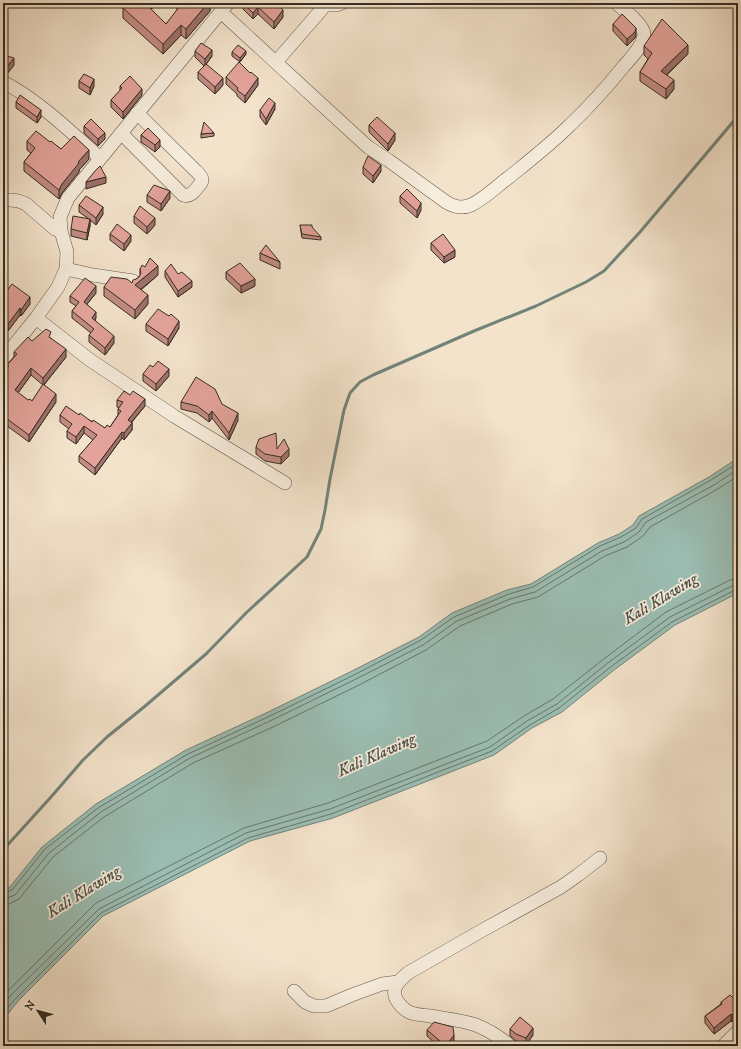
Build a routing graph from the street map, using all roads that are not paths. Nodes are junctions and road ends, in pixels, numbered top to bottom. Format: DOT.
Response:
graph roads {
  1 [pos="342,3"];
  2 [pos="616,3"];
  3 [pos="324,4"];
  4 [pos="225,7"];
  5 [pos="276,62"];
  6 [pos="3,82"];
  7 [pos="136,114"];
  8 [pos="121,133"];
  9 [pos="100,158"];
  10 [pos="3,201"];
  11 [pos="61,231"];
  12 [pos="66,269"];
  13 [pos="133,281"];
  14 [pos="36,318"];
  15 [pos="3,359"];
  16 [pos="285,483"];
  17 [pos="600,858"];
  18 [pos="398,982"];
  19 [pos="294,991"];
  20 [pos="738,1031"];
  21 [pos="510,1046"];
  22 [pos="723,1046"];
  1 -- 3 [label="street"];
  2 -- 5 [label="street"];
  3 -- 5 [label="street"];
  4 -- 5 [label="street"];
  4 -- 7 [label="street"];
  6 -- 9 [label="street"];
  7 -- 8 [label="street"];
  7 -- 8 [label="street"];
  8 -- 9 [label="street"];
  9 -- 11 [label="street"];
  10 -- 11 [label="street"];
  11 -- 12 [label="street"];
  12 -- 13 [label="street"];
  12 -- 14 [label="street"];
  14 -- 15 [label="street"];
  14 -- 16 [label="street"];
  17 -- 18 [label="street"];
  18 -- 19 [label="street"];
  18 -- 21 [label="street"];
  20 -- 22 [label="street"];
}
